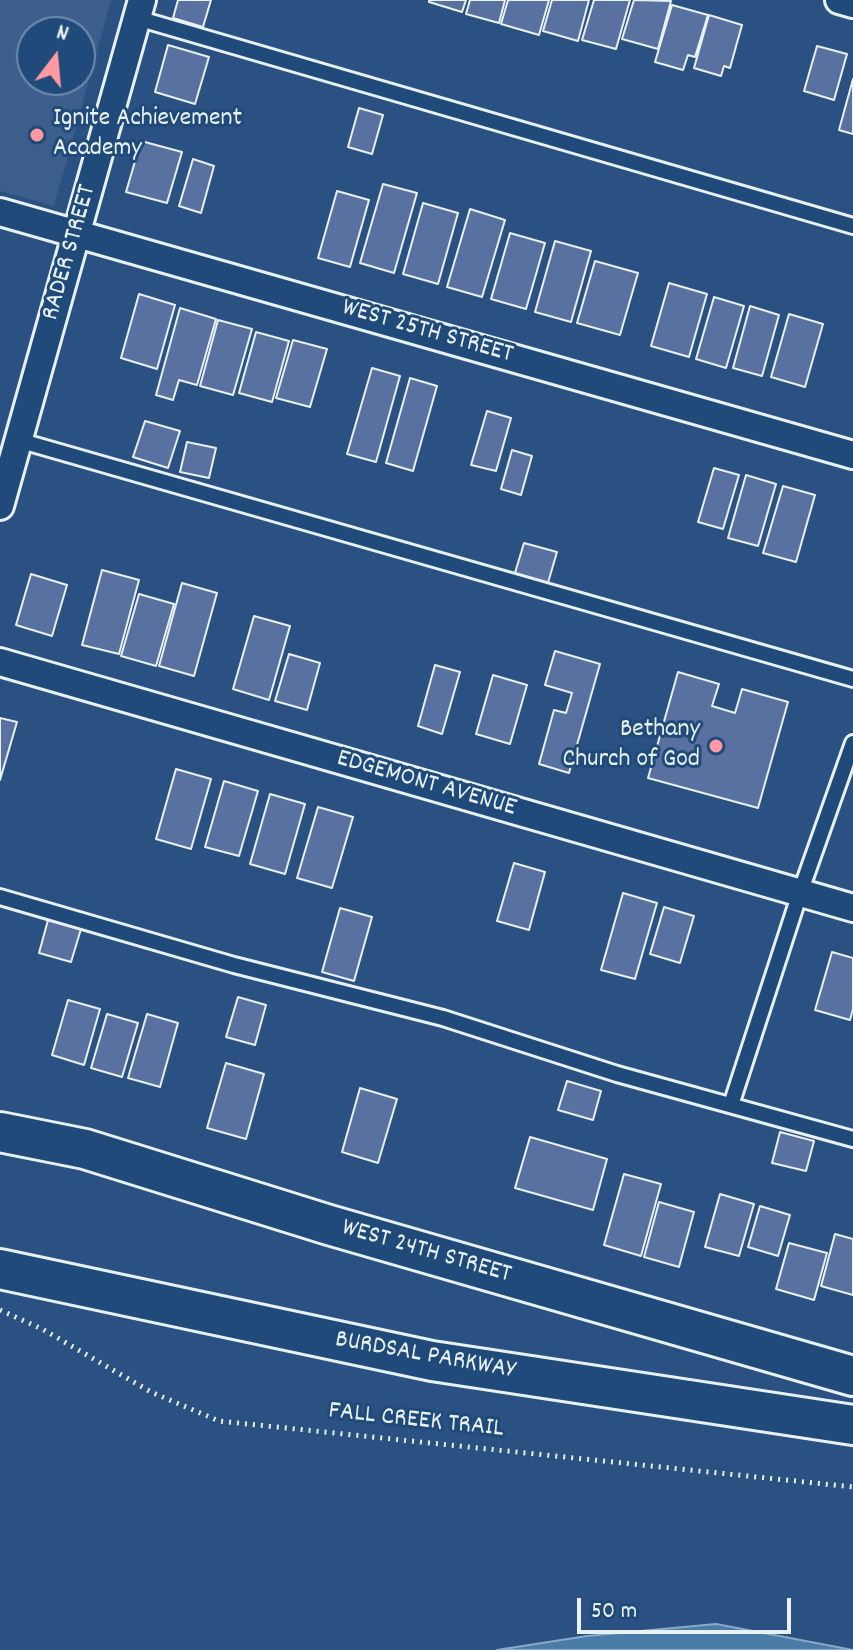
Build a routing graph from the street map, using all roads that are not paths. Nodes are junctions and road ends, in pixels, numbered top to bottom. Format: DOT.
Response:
graph roads {
  1 [pos="839,0"];
  2 [pos="853,4"];
  3 [pos="139,9"];
  4 [pos="0,212"];
  5 [pos="853,226"];
  6 [pos="76,234"];
  7 [pos="18,440"];
  8 [pos="853,455"];
  9 [pos="0,506"];
  10 [pos="0,662"];
  11 [pos="853,679"];
  12 [pos="853,743"];
  13 [pos="800,893"];
  14 [pos="0,897"];
  15 [pos="853,908"];
  16 [pos="731,1105"];
  17 [pos="0,1132"];
  18 [pos="853,1139"];
  19 [pos="0,1269"];
  20 [pos="853,1376"];
  21 [pos="853,1425"];
  1 -- 2 [label="street"];
  3 -- 5 [label="lane"];
  3 -- 6 [label="street, RADER STREET"];
  4 -- 6 [label="street, WEST 25TH STREET"];
  6 -- 7 [label="street, RADER STREET"];
  6 -- 8 [label="street, WEST 25TH STREET"];
  7 -- 9 [label="street, RADER STREET"];
  7 -- 11 [label="lane"];
  10 -- 13 [label="street, EDGEMONT AVENUE"];
  12 -- 13 [label="lane"];
  13 -- 15 [label="street, EDGEMONT AVENUE"];
  13 -- 16 [label="lane"];
  14 -- 16 [label="lane"];
  16 -- 18 [label="lane"];
  17 -- 20 [label="street, WEST 24TH STREET"];
  19 -- 21 [label="street, BURDSAL PARKWAY"];
}
